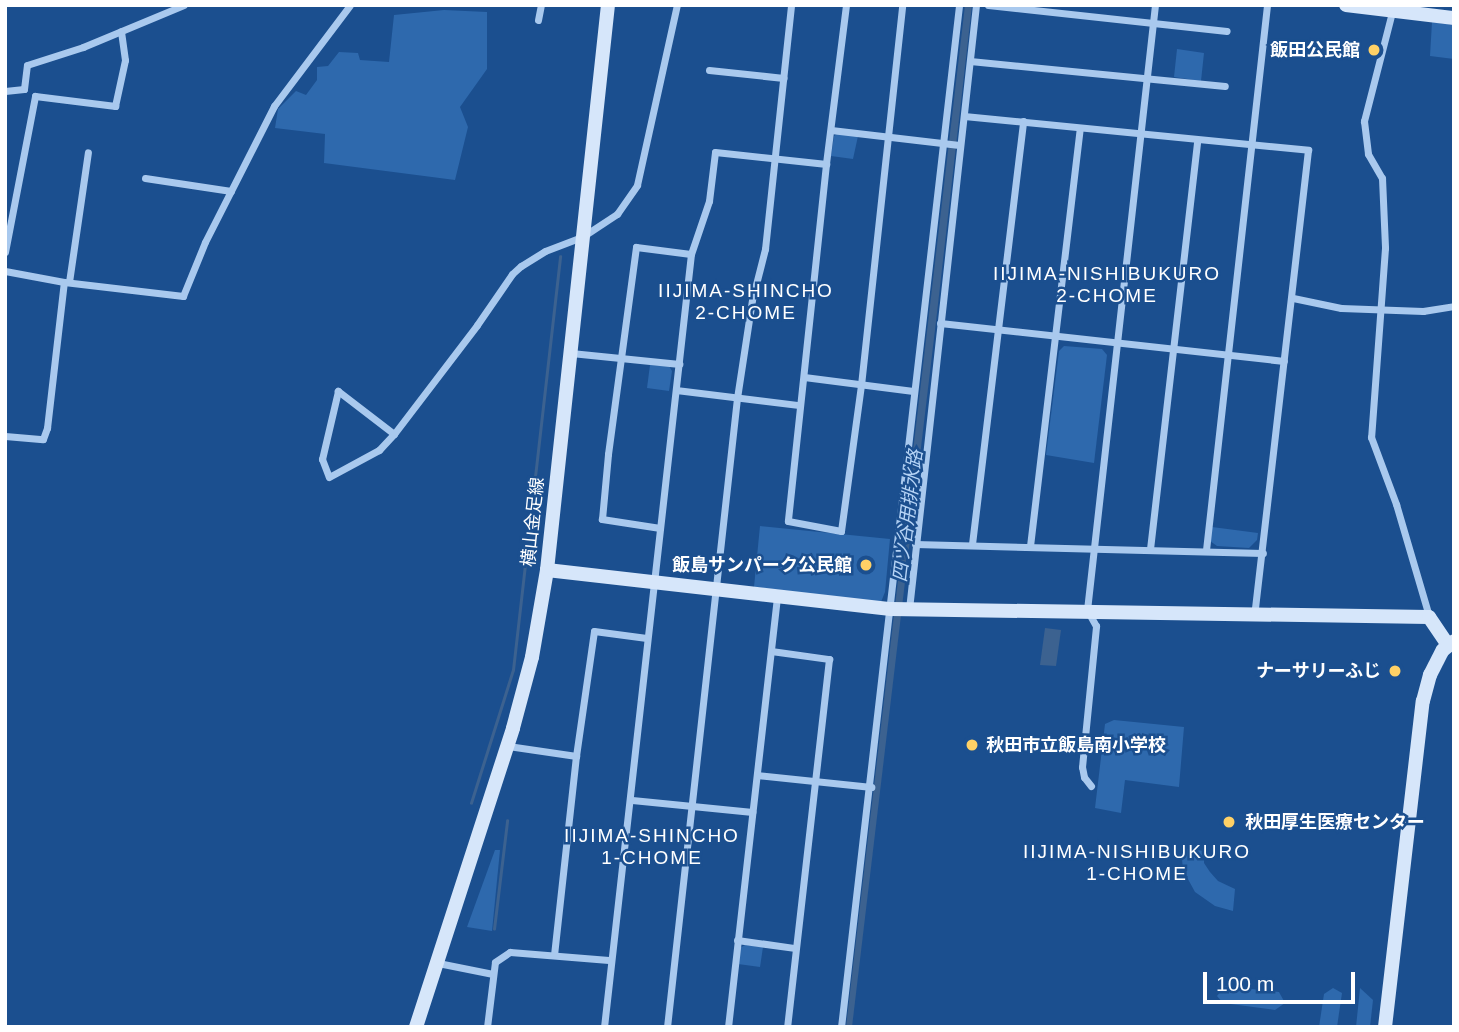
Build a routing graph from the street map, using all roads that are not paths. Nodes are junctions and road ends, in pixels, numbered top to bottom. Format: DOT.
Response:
graph roads {
  1 [pos="184,5"];
  2 [pos="350,5"];
  3 [pos="541,5"];
  4 [pos="608,5"];
  5 [pos="677,5"];
  6 [pos="791,5"];
  7 [pos="846,5"];
  8 [pos="902,5"];
  9 [pos="959,5"];
  10 [pos="976,5"];
  11 [pos="988,5"];
  12 [pos="1156,5"];
  13 [pos="1267,5"];
  14 [pos="1346,5"];
  15 [pos="1366,6"];
  16 [pos="1392,12"];
  17 [pos="1454,18"];
  18 [pos="538,20"];
  19 [pos="1153,22"];
  20 [pos="121,31"];
  21 [pos="1227,31"];
  22 [pos="970,61"];
  23 [pos="709,71"];
  24 [pos="1146,76"];
  25 [pos="784,79"];
  26 [pos="1225,86"];
  27 [pos="5,91"];
  28 [pos="964,116"];
  29 [pos="1023,121"];
  30 [pos="1080,129"];
  31 [pos="831,130"];
  32 [pos="1139,134"];
  33 [pos="889,137"];
  34 [pos="1197,140"];
  35 [pos="945,143"];
  36 [pos="959,145"];
  37 [pos="1251,146"];
  38 [pos="88,152"];
  39 [pos="775,157"];
  40 [pos="825,164"];
  41 [pos="145,178"];
  42 [pos="231,191"];
  43 [pos="582,237"];
  44 [pos="5,252"];
  45 [pos="691,254"];
  46 [pos="5,271"];
  47 [pos="67,282"];
  48 [pos="1293,298"];
  49 [pos="1454,306"];
  50 [pos="1383,309"];
  51 [pos="940,323"];
  52 [pos="999,329"];
  53 [pos="1056,335"];
  54 [pos="1116,343"];
  55 [pos="1173,350"];
  56 [pos="570,353"];
  57 [pos="1229,356"];
  58 [pos="622,358"];
  59 [pos="1284,361"];
  60 [pos="679,364"];
  61 [pos="804,377"];
  62 [pos="861,386"];
  63 [pos="676,390"];
  64 [pos="914,391"];
  65 [pos="737,398"];
  66 [pos="799,405"];
  67 [pos="394,434"];
  68 [pos="5,436"];
  69 [pos="660,528"];
  70 [pos="915,544"];
  71 [pos="972,544"];
  72 [pos="1030,546"];
  73 [pos="1092,547"];
  74 [pos="1150,549"];
  75 [pos="1206,550"];
  76 [pos="1263,554"];
  77 [pos="547,570"];
  78 [pos="654,582"];
  79 [pos="717,589"];
  80 [pos="777,596"];
  81 [pos="899,608"];
  82 [pos="1087,610"];
  83 [pos="1254,615"];
  84 [pos="1429,617"];
  85 [pos="647,638"];
  86 [pos="1451,643"];
  87 [pos="771,651"];
  88 [pos="508,746"];
  89 [pos="576,756"];
  90 [pos="757,775"];
  91 [pos="814,782"];
  92 [pos="1091,786"];
  93 [pos="871,788"];
  94 [pos="632,800"];
  95 [pos="692,804"];
  96 [pos="752,813"];
  97 [pos="737,940"];
  98 [pos="795,948"];
  99 [pos="554,955"];
  100 [pos="609,960"];
  101 [pos="438,963"];
  102 [pos="493,974"];
  103 [pos="416,1027"];
  104 [pos="487,1027"];
  105 [pos="604,1027"];
  106 [pos="667,1027"];
  107 [pos="727,1027"];
  108 [pos="787,1027"];
  109 [pos="841,1027"];
  110 [pos="1385,1027"];
  1 -- 20 [label="street"];
  2 -- 42 [label="street"];
  3 -- 18 [label="street"];
  4 -- 43 [label="street, 横山金足線"];
  5 -- 43 [label="street"];
  6 -- 25 [label="street"];
  7 -- 31 [label="street"];
  8 -- 33 [label="street"];
  9 -- 35 [label="street"];
  10 -- 22 [label="street"];
  11 -- 19 [label="street"];
  12 -- 19 [label="street"];
  13 -- 37 [label="street"];
  14 -- 15 [label="street"];
  15 -- 16 [label="street"];
  16 -- 17 [label="street"];
  16 -- 50 [label="street"];
  19 -- 21 [label="street"];
  19 -- 24 [label="street"];
  20 -- 27 [label="street"];
  20 -- 44 [label="street"];
  22 -- 24 [label="street"];
  22 -- 28 [label="street"];
  23 -- 25 [label="street"];
  24 -- 26 [label="street"];
  24 -- 32 [label="street"];
  25 -- 39 [label="street"];
  28 -- 29 [label="street"];
  28 -- 36 [label="street"];
  29 -- 30 [label="street"];
  29 -- 52 [label="street"];
  30 -- 32 [label="street"];
  30 -- 53 [label="street"];
  31 -- 33 [label="street"];
  31 -- 40 [label="street"];
  32 -- 34 [label="street"];
  32 -- 54 [label="street"];
  33 -- 35 [label="street"];
  33 -- 62 [label="street"];
  34 -- 37 [label="street"];
  34 -- 55 [label="street"];
  35 -- 36 [label="street"];
  35 -- 64 [label="street"];
  36 -- 51 [label="street"];
  37 -- 48 [label="street"];
  37 -- 57 [label="street"];
  38 -- 47 [label="street"];
  39 -- 40 [label="street"];
  39 -- 45 [label="street"];
  39 -- 65 [label="street"];
  40 -- 61 [label="street"];
  41 -- 42 [label="street"];
  42 -- 47 [label="street"];
  43 -- 56 [label="street, 横山金足線"];
  43 -- 67 [label="street"];
  45 -- 58 [label="street"];
  45 -- 60 [label="street"];
  46 -- 47 [label="street"];
  47 -- 68 [label="street"];
  48 -- 50 [label="street"];
  48 -- 59 [label="street"];
  49 -- 50 [label="street"];
  50 -- 84 [label="street"];
  51 -- 52 [label="street"];
  51 -- 70 [label="street"];
  52 -- 53 [label="street"];
  52 -- 71 [label="street"];
  53 -- 54 [label="street"];
  53 -- 72 [label="street"];
  54 -- 55 [label="street"];
  54 -- 73 [label="street"];
  55 -- 57 [label="street"];
  55 -- 74 [label="street"];
  56 -- 58 [label="street"];
  56 -- 77 [label="street, 横山金足線"];
  57 -- 59 [label="street"];
  57 -- 75 [label="street"];
  58 -- 60 [label="street"];
  58 -- 69 [label="street"];
  59 -- 76 [label="street"];
  60 -- 63 [label="street"];
  61 -- 62 [label="street"];
  61 -- 66 [label="street"];
  62 -- 64 [label="street"];
  62 -- 66 [label="street"];
  63 -- 65 [label="street"];
  63 -- 69 [label="street"];
  64 -- 81 [label="street"];
  65 -- 66 [label="street"];
  65 -- 79 [label="street"];
  67 -- 67 [label="street"];
  69 -- 78 [label="street"];
  70 -- 71 [label="street"];
  70 -- 81 [label="street"];
  71 -- 72 [label="street"];
  72 -- 73 [label="street"];
  73 -- 74 [label="street"];
  73 -- 82 [label="street"];
  74 -- 75 [label="street"];
  75 -- 76 [label="street"];
  76 -- 83 [label="street"];
  77 -- 78 [label="street"];
  77 -- 88 [label="street, 横山金足線"];
  78 -- 79 [label="street"];
  78 -- 85 [label="street"];
  79 -- 80 [label="street"];
  79 -- 95 [label="street"];
  80 -- 81 [label="street"];
  80 -- 87 [label="street"];
  81 -- 82 [label="street"];
  81 -- 93 [label="street"];
  82 -- 83 [label="street"];
  82 -- 92 [label="street"];
  83 -- 84 [label="street"];
  84 -- 86 [label="street"];
  85 -- 89 [label="street"];
  85 -- 94 [label="street"];
  86 -- 110 [label="street"];
  87 -- 90 [label="street"];
  87 -- 91 [label="street"];
  88 -- 89 [label="street"];
  88 -- 101 [label="street, 横山金足線"];
  89 -- 99 [label="street"];
  90 -- 91 [label="street"];
  90 -- 96 [label="street"];
  91 -- 93 [label="street"];
  91 -- 98 [label="street"];
  93 -- 109 [label="street"];
  94 -- 95 [label="street"];
  94 -- 100 [label="street"];
  95 -- 96 [label="street"];
  95 -- 106 [label="street"];
  96 -- 97 [label="street"];
  97 -- 98 [label="street"];
  97 -- 107 [label="street"];
  98 -- 108 [label="street"];
  99 -- 100 [label="street"];
  99 -- 102 [label="street"];
  100 -- 105 [label="street"];
  101 -- 102 [label="street"];
  101 -- 103 [label="street, 横山金足線"];
  102 -- 104 [label="street"];
}
